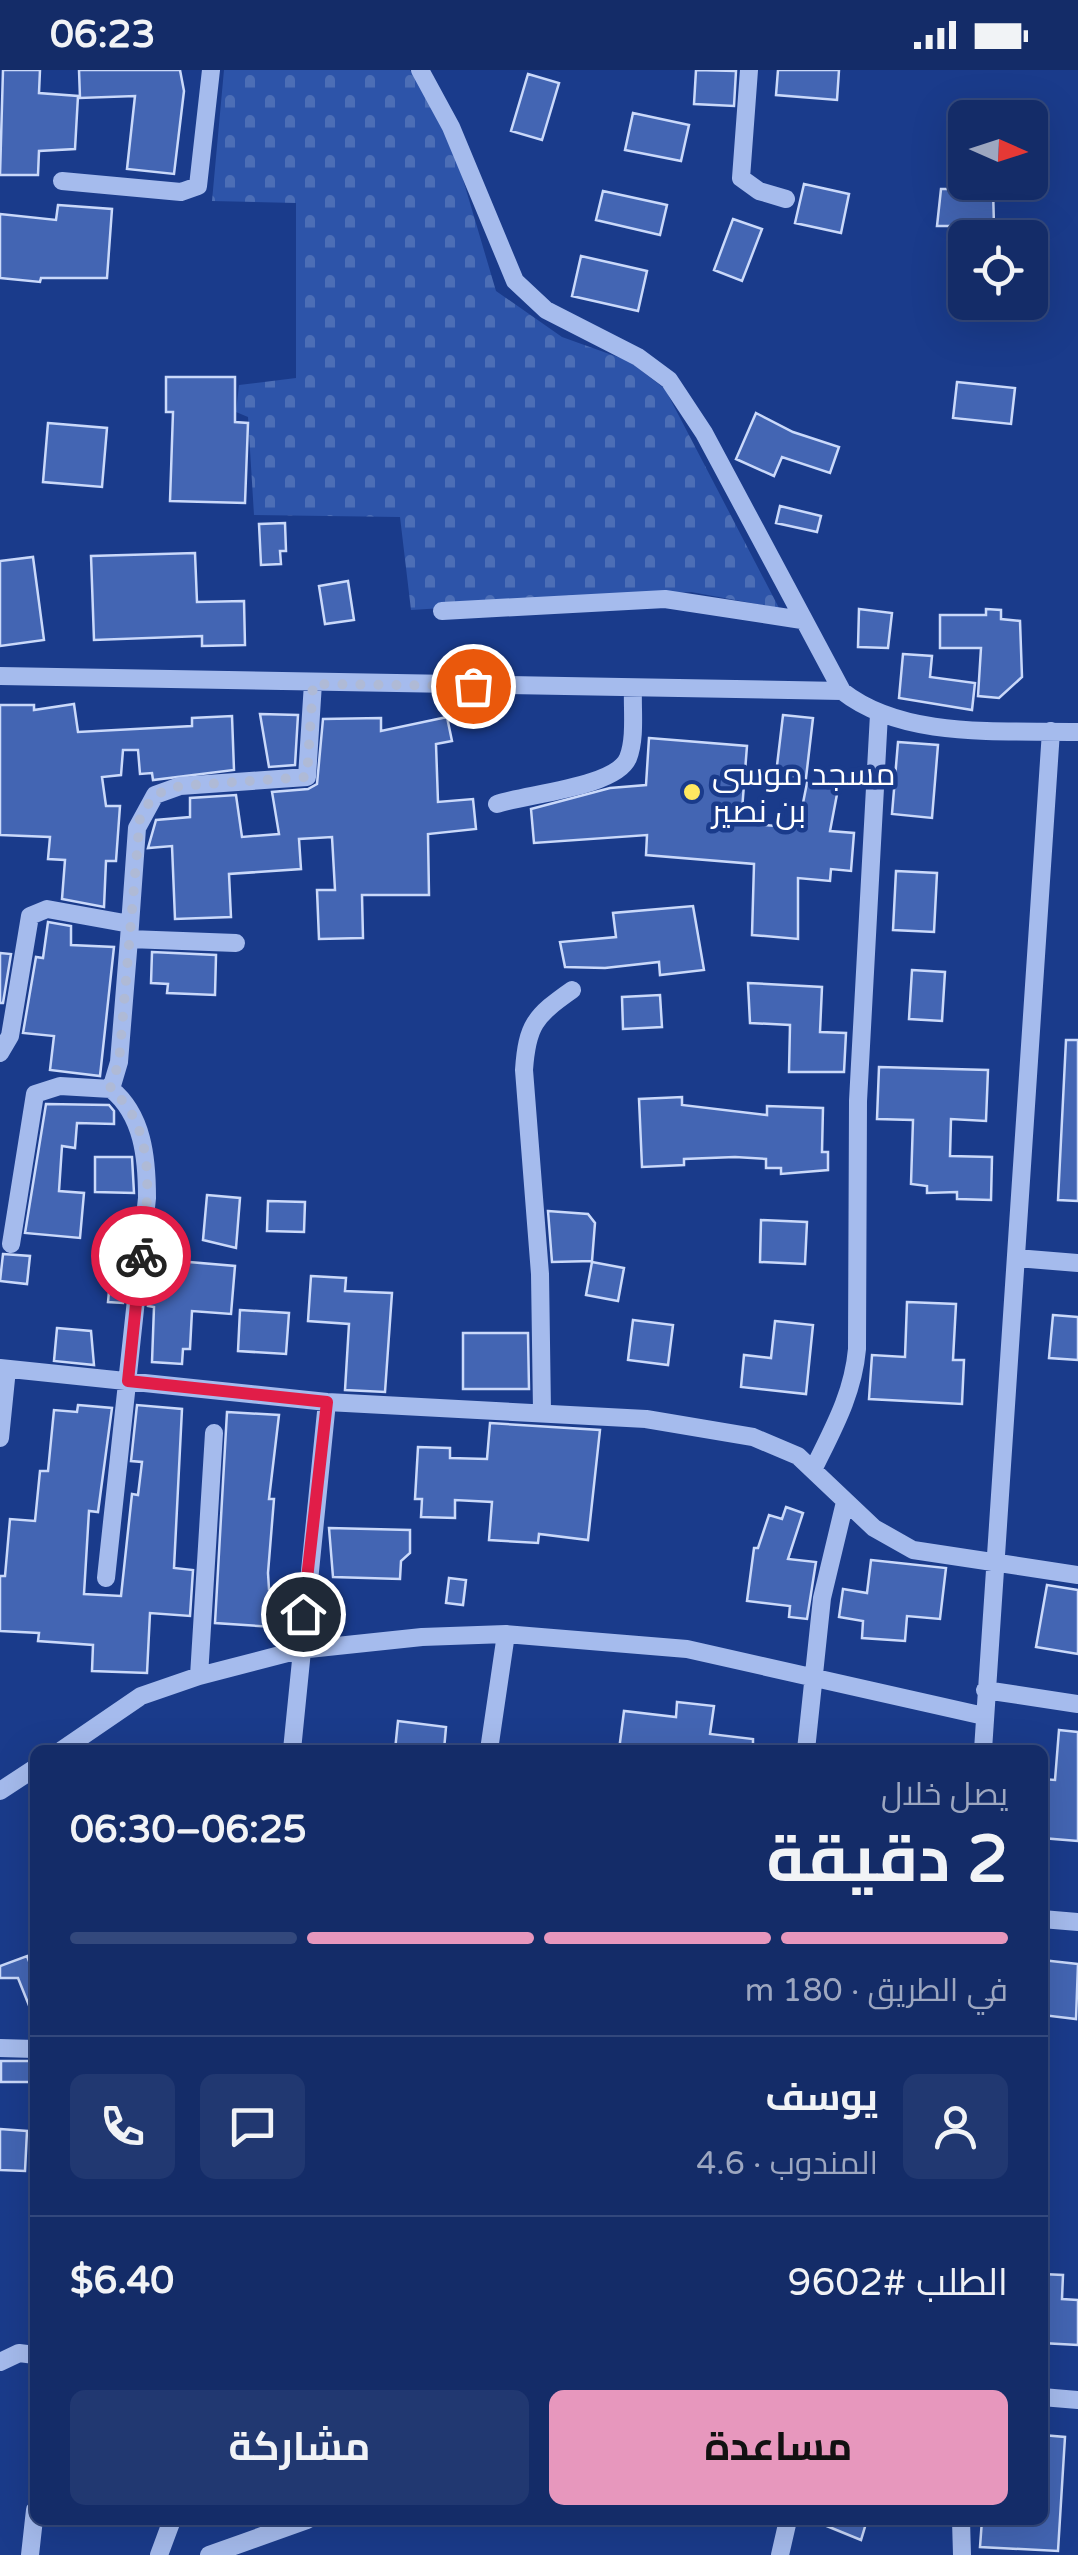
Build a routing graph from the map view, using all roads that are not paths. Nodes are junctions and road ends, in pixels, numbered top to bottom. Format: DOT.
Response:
graph roads {
  1 [pos="211,70"];
  2 [pos="420,70"];
  3 [pos="750,70"];
  4 [pos="62,181"];
  5 [pos="786,199"];
  6 [pos="442,611"];
  7 [pos="802,620"];
  8 [pos="0,676"];
  9 [pos="313,684"];
  10 [pos="633,688"];
  11 [pos="842,691"];
  12 [pos="879,714"];
  13 [pos="1051,731"];
  14 [pos="1078,732"];
  15 [pos="497,804"];
  16 [pos="129,932"];
  17 [pos="236,943"];
  18 [pos="572,990"];
  19 [pos="0,1053"];
  20 [pos="110,1089"];
  21 [pos="11,1244"];
  22 [pos="1016,1258"];
  23 [pos="1078,1263"];
  24 [pos="3,1368"];
  25 [pos="128,1381"];
  26 [pos="327,1402"];
  27 [pos="542,1411"];
  28 [pos="214,1433"];
  29 [pos="0,1438"];
  30 [pos="814,1468"];
  31 [pos="845,1502"];
  32 [pos="996,1564"];
  33 [pos="1078,1575"];
  34 [pos="106,1578"];
  35 [pos="506,1634"];
  36 [pos="300,1650"];
  37 [pos="199,1676"];
  38 [pos="815,1676"];
  39 [pos="985,1690"];
  40 [pos="1078,1704"];
  41 [pos="984,1716"];
  42 [pos="69,1745"];
  43 [pos="292,1745"];
  44 [pos="490,1745"];
  45 [pos="807,1745"];
  46 [pos="982,1745"];
  47 [pos="30,1771"];
  48 [pos="0,1791"];
  49 [pos="1048,1920"];
  50 [pos="1078,1922"];
  51 [pos="0,2048"];
  52 [pos="30,2049"];
  53 [pos="30,2354"];
  54 [pos="0,2362"];
  55 [pos="1048,2398"];
  56 [pos="1078,2400"];
  57 [pos="33,2525"];
  58 [pos="170,2525"];
  59 [pos="293,2525"];
  60 [pos="787,2525"];
  61 [pos="961,2525"];
  62 [pos="30,2555"];
  63 [pos="159,2555"];
  64 [pos="209,2555"];
  65 [pos="780,2555"];
  66 [pos="962,2555"];
  1 -- 4 [label="street"];
  2 -- 7 [label="street"];
  3 -- 5 [label="street"];
  6 -- 7 [label="street"];
  7 -- 11 [label="street"];
  8 -- 9 [label="street"];
  9 -- 10 [label="street"];
  9 -- 16 [label="street"];
  10 -- 11 [label="street"];
  10 -- 15 [label="street"];
  11 -- 12 [label="street"];
  12 -- 13 [label="street"];
  12 -- 30 [label="street"];
  13 -- 14 [label="street"];
  13 -- 22 [label="street"];
  16 -- 17 [label="street"];
  16 -- 19 [label="street"];
  16 -- 20 [label="street"];
  18 -- 27 [label="street"];
  20 -- 21 [label="street"];
  20 -- 25 [label="street"];
  22 -- 23 [label="street"];
  22 -- 32 [label="street"];
  24 -- 25 [label="street"];
  24 -- 29 [label="street"];
  25 -- 26 [label="street"];
  25 -- 34 [label="street"];
  26 -- 27 [label="street"];
  26 -- 36 [label="street"];
  27 -- 30 [label="street"];
  28 -- 37 [label="street"];
  30 -- 31 [label="street"];
  31 -- 32 [label="street"];
  31 -- 38 [label="street"];
  32 -- 33 [label="street"];
  32 -- 39 [label="street"];
  35 -- 36 [label="street"];
  35 -- 38 [label="street"];
  35 -- 44 [label="street"];
  36 -- 37 [label="street"];
  36 -- 43 [label="street"];
  37 -- 42 [label="street"];
  38 -- 41 [label="street"];
  38 -- 45 [label="street"];
  39 -- 40 [label="street"];
  39 -- 41 [label="street"];
  41 -- 46 [label="street"];
  47 -- 48 [label="street"];
  49 -- 50 [label="street"];
  51 -- 52 [label="street"];
  53 -- 54 [label="street"];
  55 -- 56 [label="street"];
  57 -- 62 [label="street"];
  58 -- 63 [label="street"];
  59 -- 64 [label="street"];
  60 -- 65 [label="street"];
  61 -- 66 [label="street"];
}
